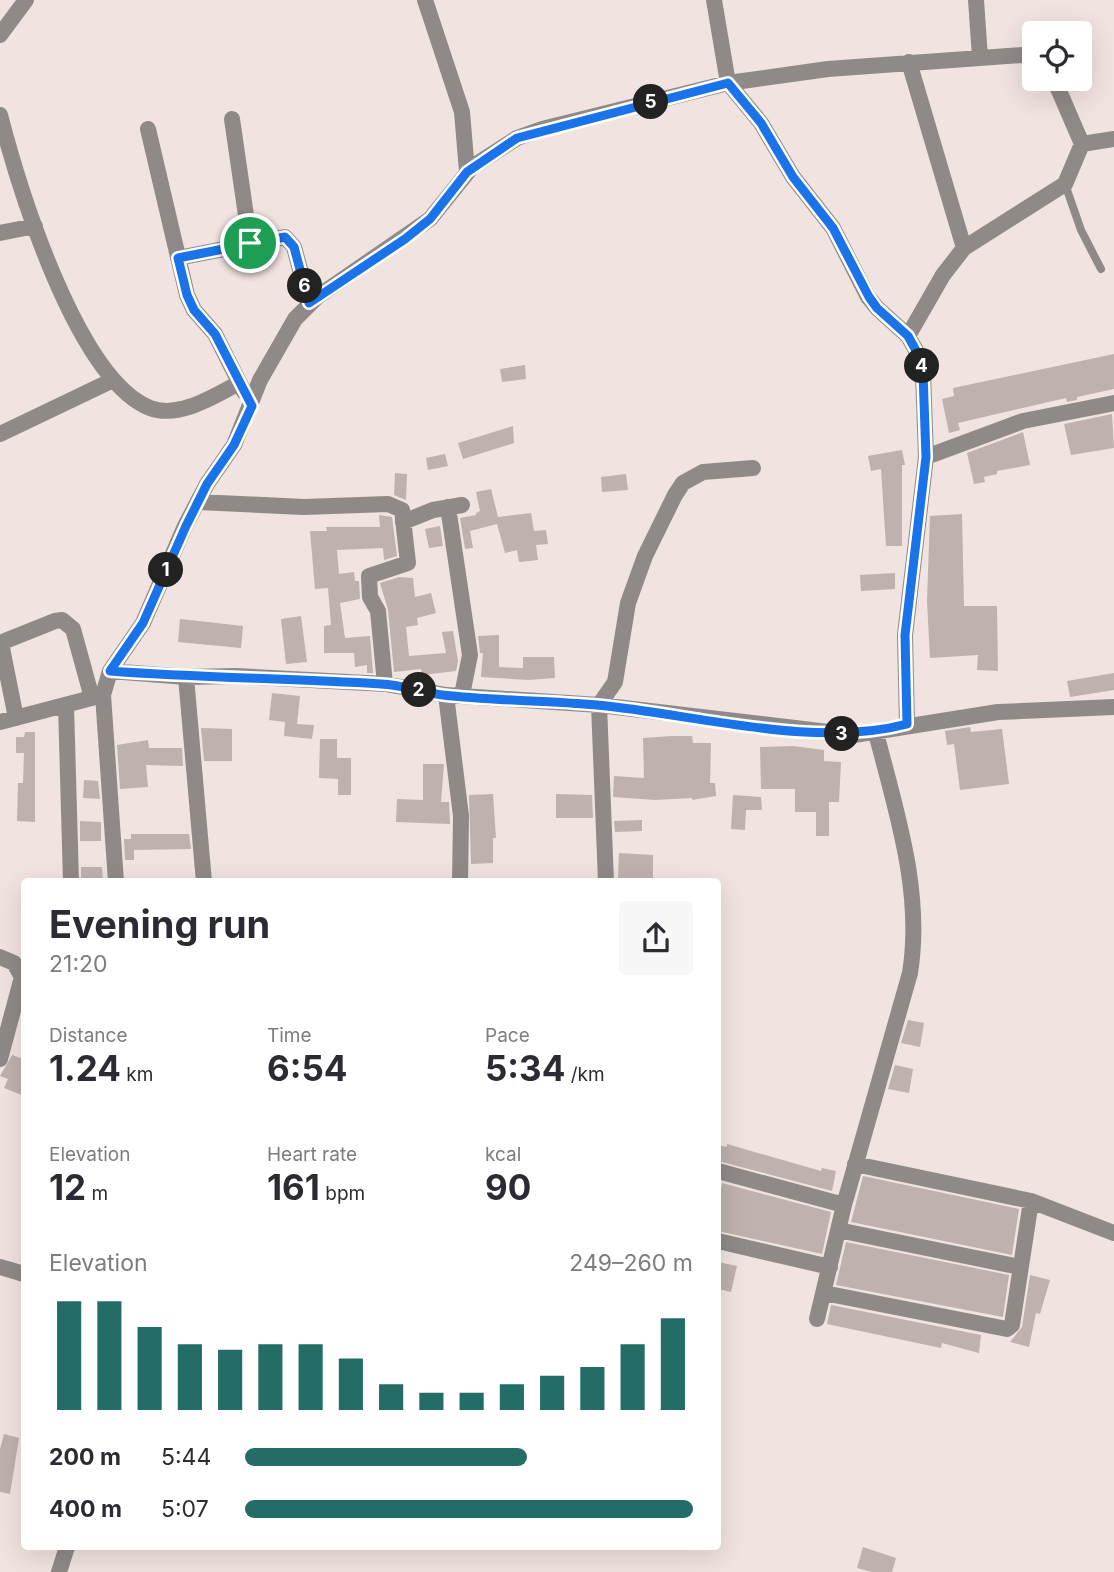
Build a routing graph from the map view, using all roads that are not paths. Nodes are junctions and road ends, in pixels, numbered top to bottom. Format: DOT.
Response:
graph roads {
  1 [pos="26,0"];
  2 [pos="425,0"];
  3 [pos="714,0"];
  4 [pos="976,0"];
  5 [pos="0,35"];
  6 [pos="1022,55"];
  7 [pos="980,58"];
  8 [pos="909,62"];
  9 [pos="728,83"];
  10 [pos="1059,91"];
  11 [pos="0,115"];
  12 [pos="232,119"];
  13 [pos="148,129"];
  14 [pos="1114,139"];
  15 [pos="1082,144"];
  16 [pos="467,172"];
  17 [pos="1065,184"];
  18 [pos="35,226"];
  19 [pos="0,233"];
  20 [pos="250,243"];
  21 [pos="964,247"];
  22 [pos="178,258"];
  23 [pos="1101,269"];
  24 [pos="309,303"];
  25 [pos="908,336"];
  26 [pos="113,380"];
  27 [pos="239,383"];
  28 [pos="1114,403"];
  29 [pos="252,406"];
  30 [pos="0,434"];
  31 [pos="926,457"];
  32 [pos="753,468"];
  33 [pos="199,502"];
  34 [pos="403,522"];
  35 [pos="110,671"];
  36 [pos="186,677"];
  37 [pos="385,684"];
  38 [pos="454,695"];
  39 [pos="98,696"];
  40 [pos="66,705"];
  41 [pos="599,705"];
  42 [pos="1114,708"];
  43 [pos="8,720"];
  44 [pos="907,724"];
  45 [pos="876,733"];
  46 [pos="71,878"];
  47 [pos="116,878"];
  48 [pos="204,878"];
  49 [pos="460,878"];
  50 [pos="606,878"];
  51 [pos="0,957"];
  52 [pos="21,975"];
  53 [pos="21,981"];
  54 [pos="0,1059"];
  55 [pos="855,1164"];
  56 [pos="721,1172"];
  57 [pos="1031,1201"];
  58 [pos="844,1205"];
  59 [pos="838,1230"];
  60 [pos="1114,1233"];
  61 [pos="721,1242"];
  62 [pos="0,1267"];
  63 [pos="830,1267"];
  64 [pos="1020,1267"];
  65 [pos="21,1273"];
  66 [pos="824,1293"];
  67 [pos="817,1319"];
  68 [pos="66,1550"];
  69 [pos="59,1572"];
  1 -- 5 [label="street"];
  2 -- 16 [label="street"];
  3 -- 9 [label="street"];
  4 -- 7 [label="street"];
  6 -- 7 [label="street"];
  7 -- 8 [label="street"];
  8 -- 9 [label="street"];
  8 -- 21 [label="street"];
  9 -- 16 [label="street"];
  9 -- 25 [label="street"];
  10 -- 15 [label="street"];
  11 -- 18 [label="street"];
  12 -- 20 [label="street"];
  13 -- 22 [label="street"];
  14 -- 15 [label="street"];
  15 -- 17 [label="street"];
  16 -- 24 [label="street"];
  17 -- 21 [label="street"];
  17 -- 23 [label="lane"];
  18 -- 19 [label="street"];
  18 -- 26 [label="street"];
  20 -- 22 [label="street"];
  20 -- 24 [label="street"];
  21 -- 25 [label="street"];
  22 -- 27 [label="street"];
  24 -- 29 [label="street"];
  25 -- 31 [label="street"];
  26 -- 27 [label="street"];
  26 -- 30 [label="street"];
  27 -- 29 [label="street"];
  28 -- 31 [label="street"];
  29 -- 33 [label="street"];
  31 -- 44 [label="street"];
  32 -- 41 [label="street"];
  33 -- 34 [label="street"];
  33 -- 35 [label="street"];
  34 -- 37 [label="street"];
  34 -- 38 [label="street"];
  35 -- 36 [label="street"];
  35 -- 39 [label="street"];
  36 -- 37 [label="street"];
  36 -- 48 [label="street"];
  37 -- 38 [label="street"];
  38 -- 41 [label="street"];
  38 -- 49 [label="street"];
  39 -- 40 [label="street"];
  39 -- 43 [label="street"];
  39 -- 47 [label="street"];
  40 -- 43 [label="street"];
  40 -- 46 [label="street"];
  41 -- 45 [label="street"];
  41 -- 50 [label="street"];
  42 -- 44 [label="street"];
  44 -- 45 [label="street"];
  45 -- 55 [label="street"];
  51 -- 52 [label="street"];
  53 -- 54 [label="street"];
  55 -- 57 [label="street"];
  55 -- 58 [label="street"];
  56 -- 58 [label="street"];
  57 -- 60 [label="street"];
  57 -- 64 [label="street"];
  58 -- 59 [label="street"];
  59 -- 63 [label="street"];
  59 -- 64 [label="street"];
  61 -- 63 [label="street"];
  62 -- 65 [label="street"];
  63 -- 66 [label="street"];
  64 -- 66 [label="street"];
  66 -- 67 [label="street"];
  68 -- 69 [label="street"];
}
